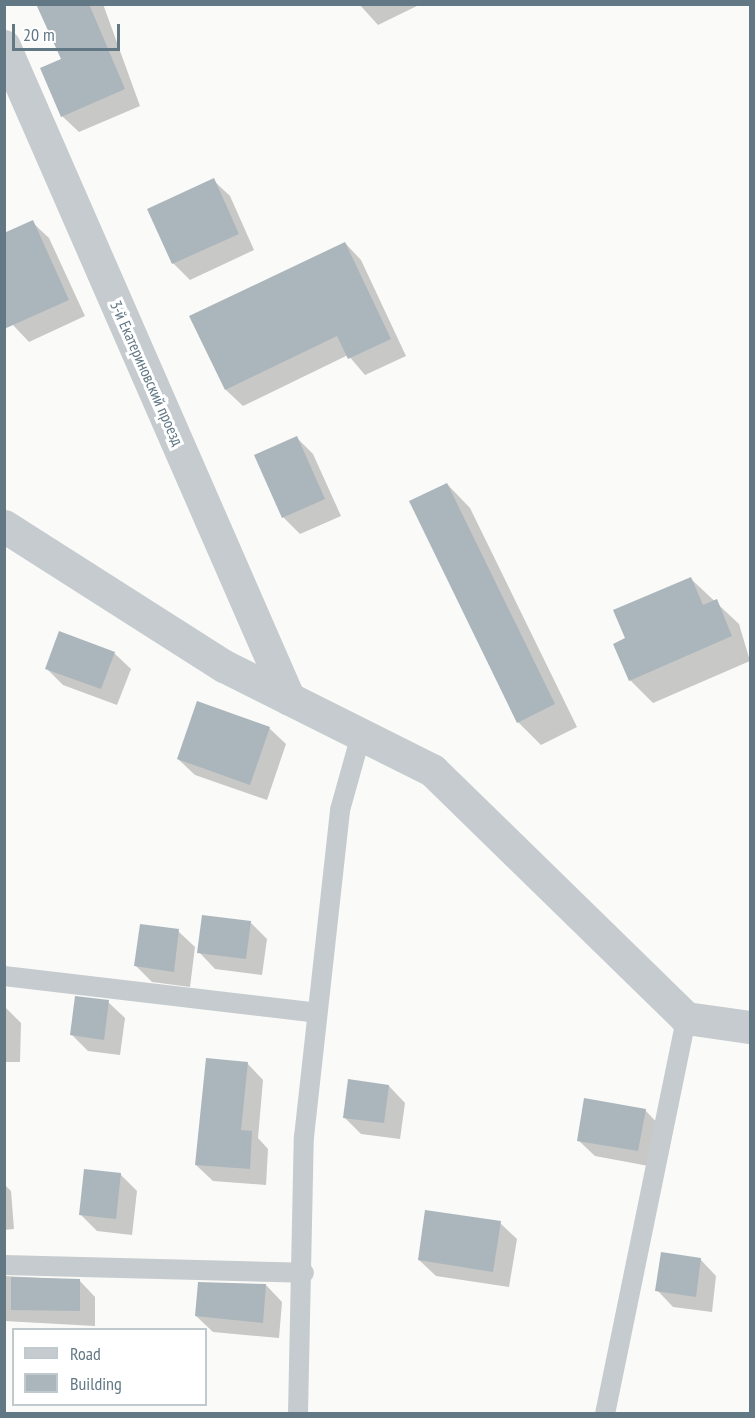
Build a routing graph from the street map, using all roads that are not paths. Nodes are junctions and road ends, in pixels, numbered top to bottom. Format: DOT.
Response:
graph roads {
  1 [pos="4,46"];
  2 [pos="4,526"];
  3 [pos="289,699"];
  4 [pos="361,735"];
  5 [pos="4,976"];
  6 [pos="318,1013"];
  7 [pos="686,1018"];
  8 [pos="750,1027"];
  9 [pos="4,1265"];
  10 [pos="304,1273"];
  11 [pos="298,1413"];
  12 [pos="604,1413"];
  1 -- 3 [label="street, 3-й Екатериновский проезд"];
  2 -- 3 [label="street"];
  3 -- 4 [label="street"];
  4 -- 6 [label="lane"];
  4 -- 7 [label="street"];
  5 -- 6 [label="lane"];
  6 -- 10 [label="lane"];
  7 -- 8 [label="street"];
  7 -- 12 [label="lane"];
  9 -- 10 [label="lane"];
  10 -- 11 [label="lane"];
}
